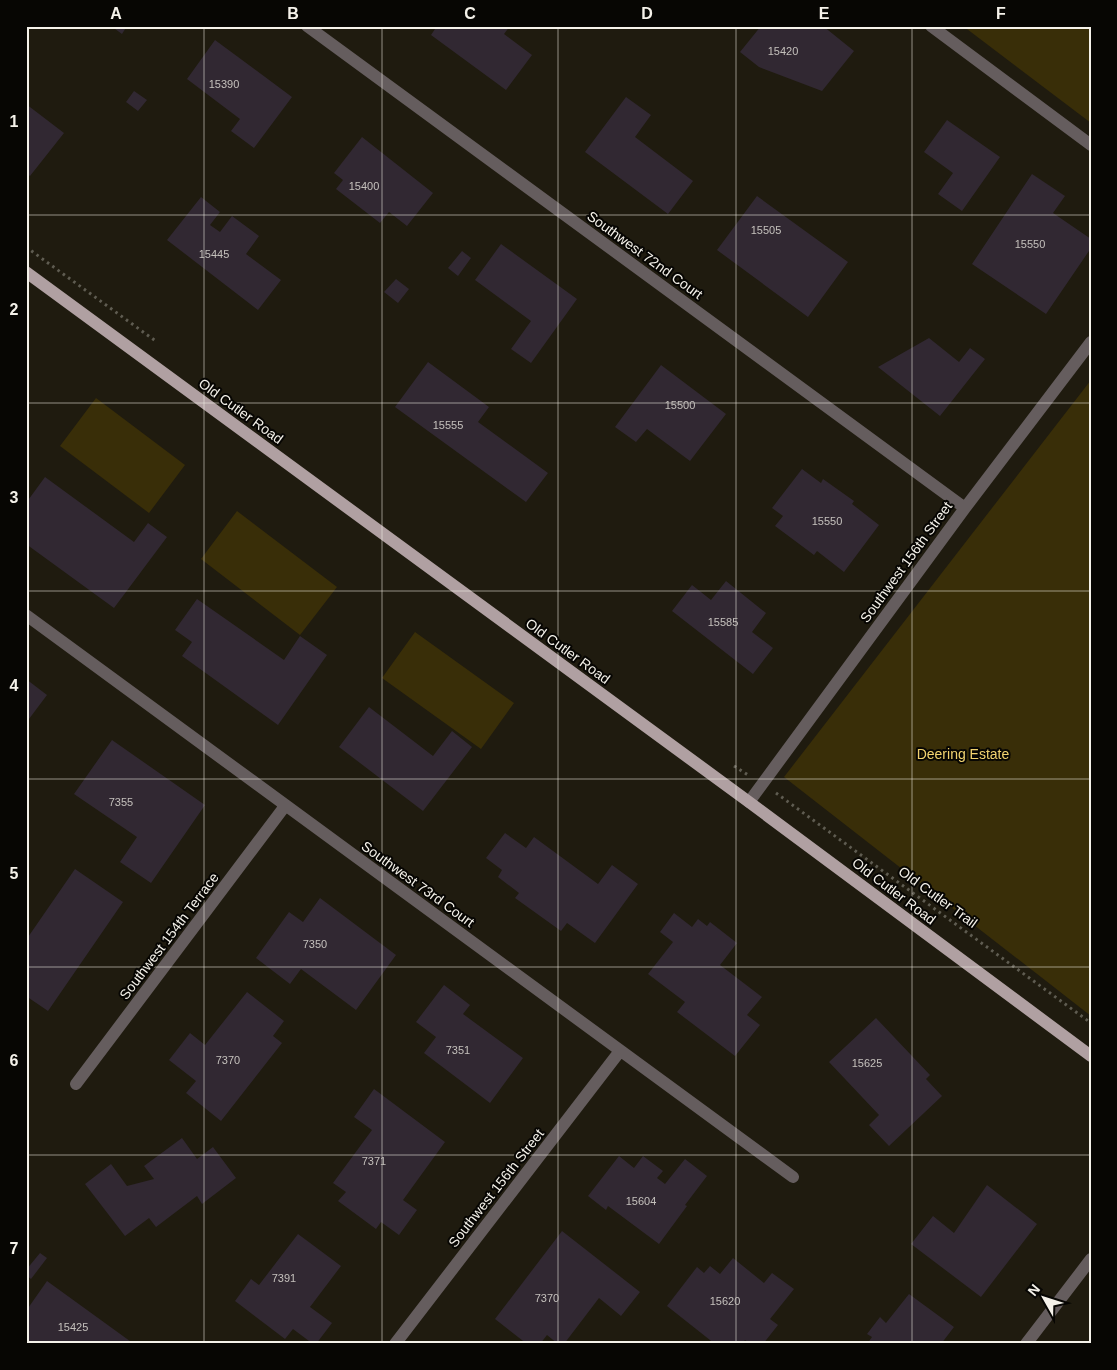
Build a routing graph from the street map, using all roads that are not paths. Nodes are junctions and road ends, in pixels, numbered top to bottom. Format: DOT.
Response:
graph roads {
  1 [pos="307,26"];
  2 [pos="931,26"];
  3 [pos="1091,145"];
  4 [pos="26,272"];
  5 [pos="1091,342"];
  6 [pos="965,508"];
  7 [pos="26,615"];
  8 [pos="748,802"];
  9 [pos="285,806"];
  10 [pos="620,1051"];
  11 [pos="1091,1056"];
  12 [pos="76,1084"];
  13 [pos="793,1177"];
  14 [pos="1091,1259"];
  15 [pos="395,1344"];
  16 [pos="1026,1344"];
  1 -- 6 [label="street, Southwest 72nd Court"];
  2 -- 3 [label="street"];
  4 -- 8 [label="main road, Old Cutler Road"];
  5 -- 6 [label="street, Southwest 156th Street"];
  6 -- 8 [label="street, Southwest 156th Street"];
  7 -- 9 [label="street, Southwest 73rd Court"];
  8 -- 11 [label="main road, Old Cutler Road"];
  9 -- 10 [label="street, Southwest 73rd Court"];
  9 -- 12 [label="street, Southwest 154th Terrace"];
  10 -- 13 [label="street, Southwest 73rd Court"];
  10 -- 15 [label="street, Southwest 156th Street"];
  14 -- 16 [label="street"];
}
